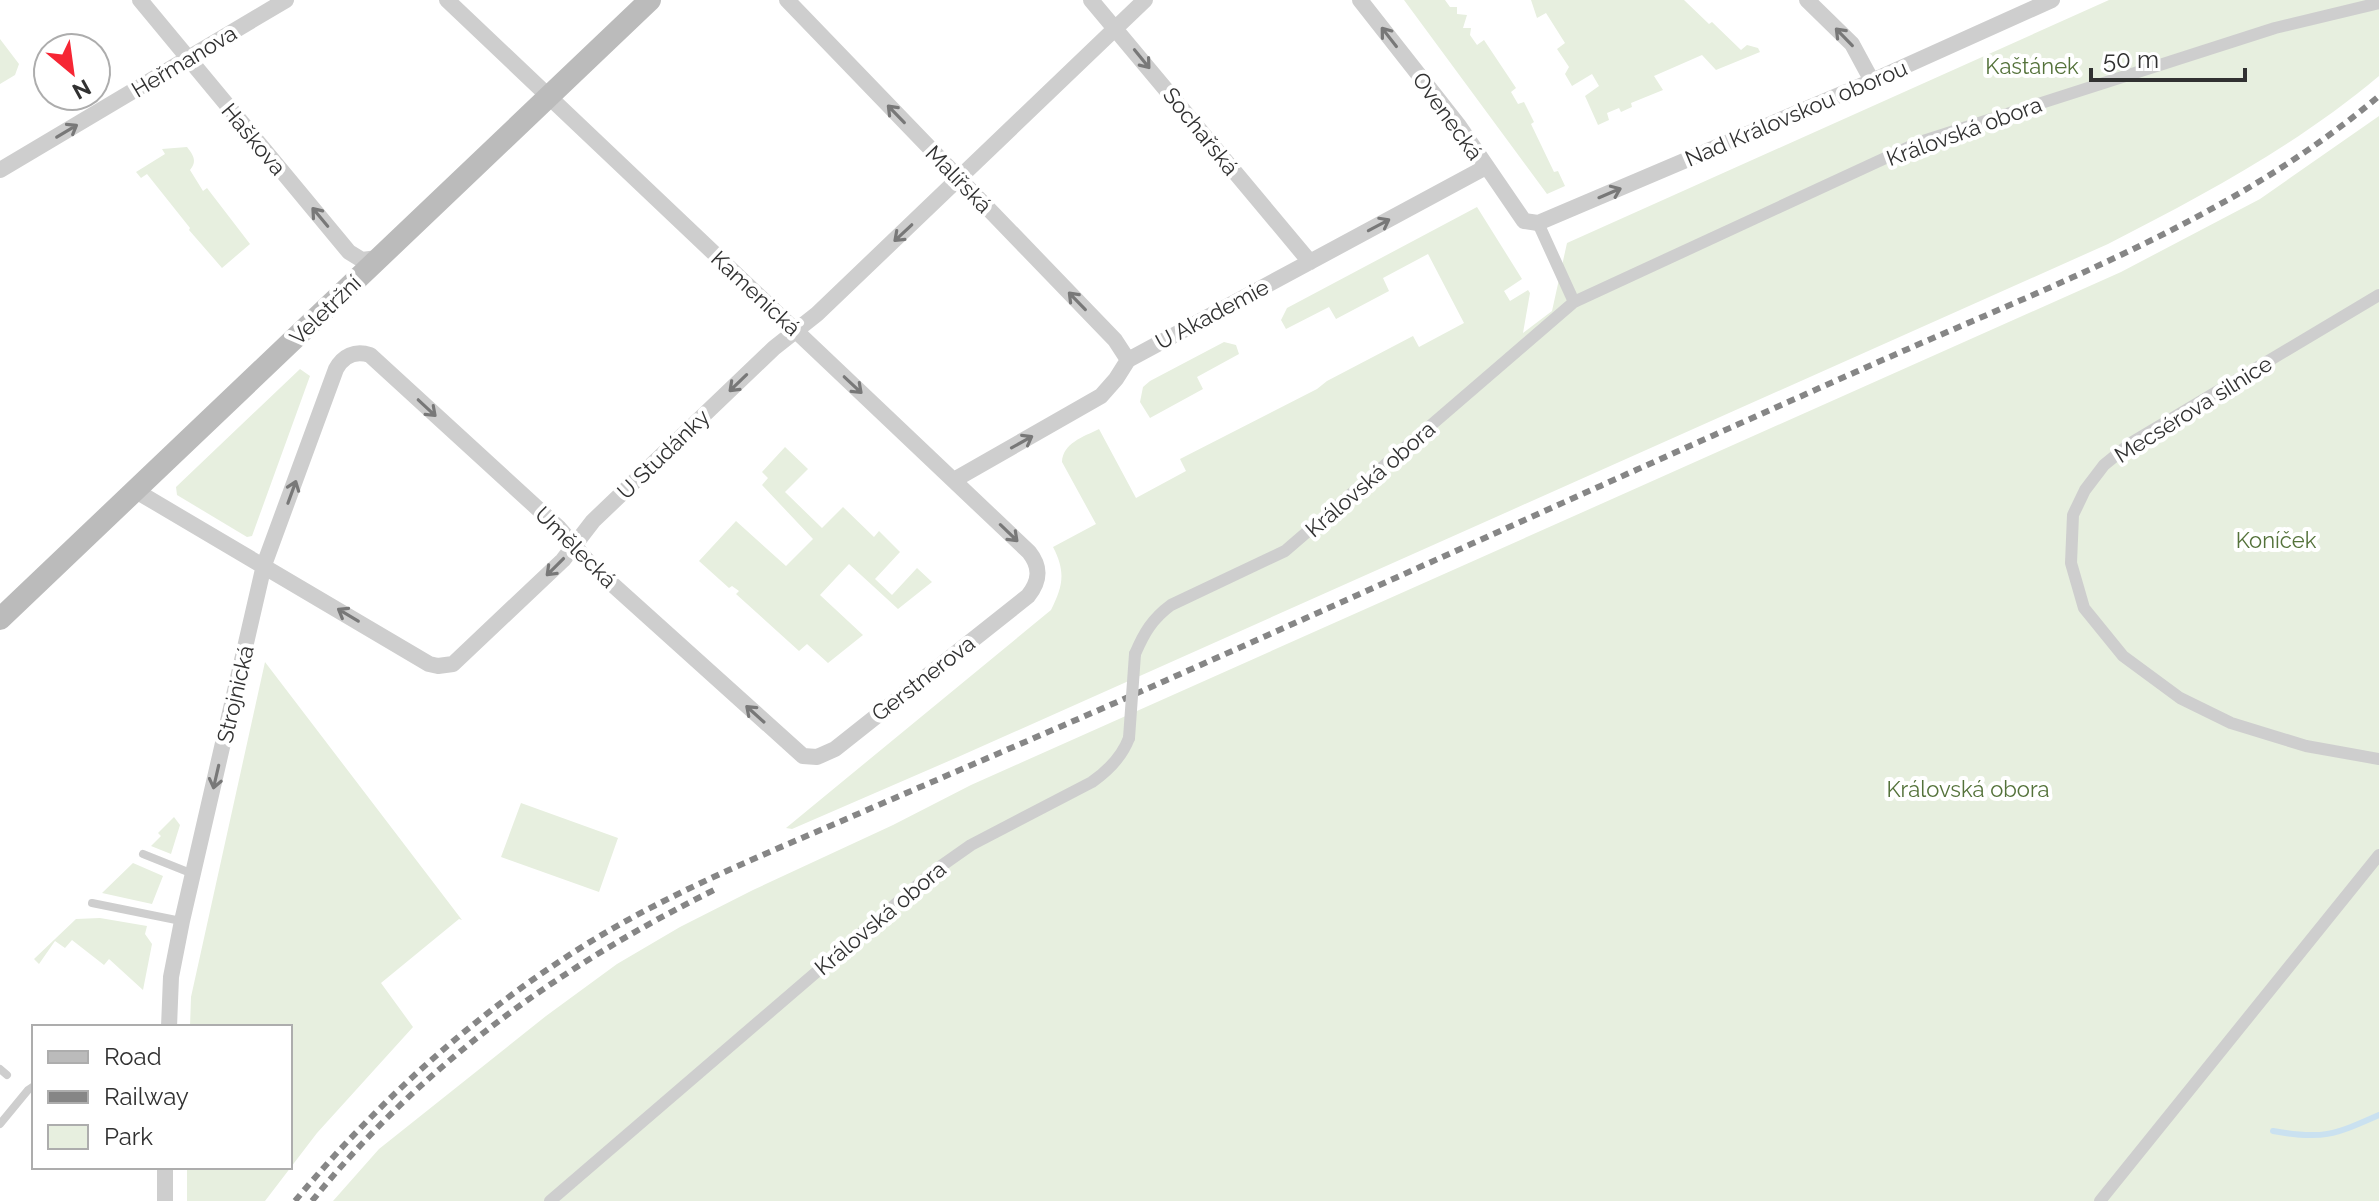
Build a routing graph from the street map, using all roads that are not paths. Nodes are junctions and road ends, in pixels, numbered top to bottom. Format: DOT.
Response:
graph roads {
  1 [pos="140,0"];
  2 [pos="286,0"];
  3 [pos="447,0"];
  4 [pos="650,0"];
  5 [pos="787,0"];
  6 [pos="1091,0"];
  7 [pos="1145,0"];
  8 [pos="1360,0"];
  9 [pos="1807,0"];
  10 [pos="2052,0"];
  11 [pos="2379,3"];
  12 [pos="1116,29"];
  13 [pos="188,60"];
  14 [pos="1872,81"];
  15 [pos="548,98"];
  16 [pos="1486,167"];
  17 [pos="0,170"];
  18 [pos="959,179"];
  19 [pos="1538,223"];
  20 [pos="378,258"];
  21 [pos="1310,262"];
  22 [pos="2379,295"];
  23 [pos="1574,302"];
  24 [pos="796,331"];
  25 [pos="1128,360"];
  26 [pos="336,369"];
  27 [pos="954,480"];
  28 [pos="136,491"];
  29 [pos="575,544"];
  30 [pos="264,565"];
  31 [pos="1028,596"];
  32 [pos="0,619"];
  33 [pos="817,757"];
  34 [pos="2379,759"];
  35 [pos="143,854"];
  36 [pos="2379,855"];
  37 [pos="194,875"];
  38 [pos="92,903"];
  39 [pos="182,921"];
  40 [pos="169,1025"];
  41 [pos="32,1087"];
  42 [pos="0,1124"];
  43 [pos="165,1169"];
  44 [pos="165,1201"];
  45 [pos="550,1201"];
  46 [pos="2100,1201"];
  1 -- 13 [label="street, Haškova"];
  2 -- 13 [label="street, Heřmanova"];
  3 -- 15 [label="street, Kamenická"];
  4 -- 15 [label="main road, Veletržní"];
  18 -- 5 [label="street, Malířská, one-way"];
  6 -- 12 [label="street, Sochařská"];
  7 -- 12 [label="street, U Studánky"];
  16 -- 8 [label="street, Ovenecká, one-way"];
  14 -- 9 [label="street, one-way"];
  10 -- 14 [label="street, Nad Královskou oborou"];
  11 -- 23 [label="street, Královská obora"];
  12 -- 18 [label="street, U Studánky"];
  12 -- 21 [label="street, Sochařská, one-way"];
  17 -- 13 [label="street, Heřmanova, one-way"];
  20 -- 13 [label="street, Haškova, one-way"];
  19 -- 14 [label="street, Nad Královskou oborou, one-way"];
  15 -- 20 [label="main road, Veletržní"];
  15 -- 24 [label="street, Kamenická"];
  16 -- 19 [label="street, Ovenecká"];
  21 -- 16 [label="street, U Akademie, one-way"];
  18 -- 24 [label="street, U Studánky, one-way"];
  25 -- 18 [label="street, Malířská, one-way"];
  19 -- 23 [label="street"];
  20 -- 28 [label="main road, Veletržní"];
  21 -- 25 [label="street, U Akademie"];
  22 -- 34 [label="street, Mecsérova silnice"];
  23 -- 45 [label="street, Královská obora, bridge"];
  24 -- 27 [label="street, Kamenická, one-way"];
  24 -- 29 [label="street, U Studánky, one-way"];
  27 -- 25 [label="street, U Akademie, one-way"];
  26 -- 29 [label="street, Umělecká, one-way"];
  30 -- 26 [label="street, Strojnická, one-way"];
  27 -- 31 [label="street, Kamenická, one-way"];
  28 -- 30 [label="street, U Studánky"];
  28 -- 32 [label="main road, Veletržní"];
  29 -- 30 [label="street, U Studánky, one-way"];
  33 -- 29 [label="street, Umělecká, one-way"];
  30 -- 37 [label="street, Strojnická, one-way"];
  31 -- 33 [label="street, Gerstnerova"];
  35 -- 37 [label="lane"];
  36 -- 46 [label="street"];
  37 -- 39 [label="street, Strojnická"];
  38 -- 39 [label="lane"];
  39 -- 40 [label="street, Strojnická"];
  41 -- 42 [label="lane"];
  43 -- 44 [label="street"];
}
